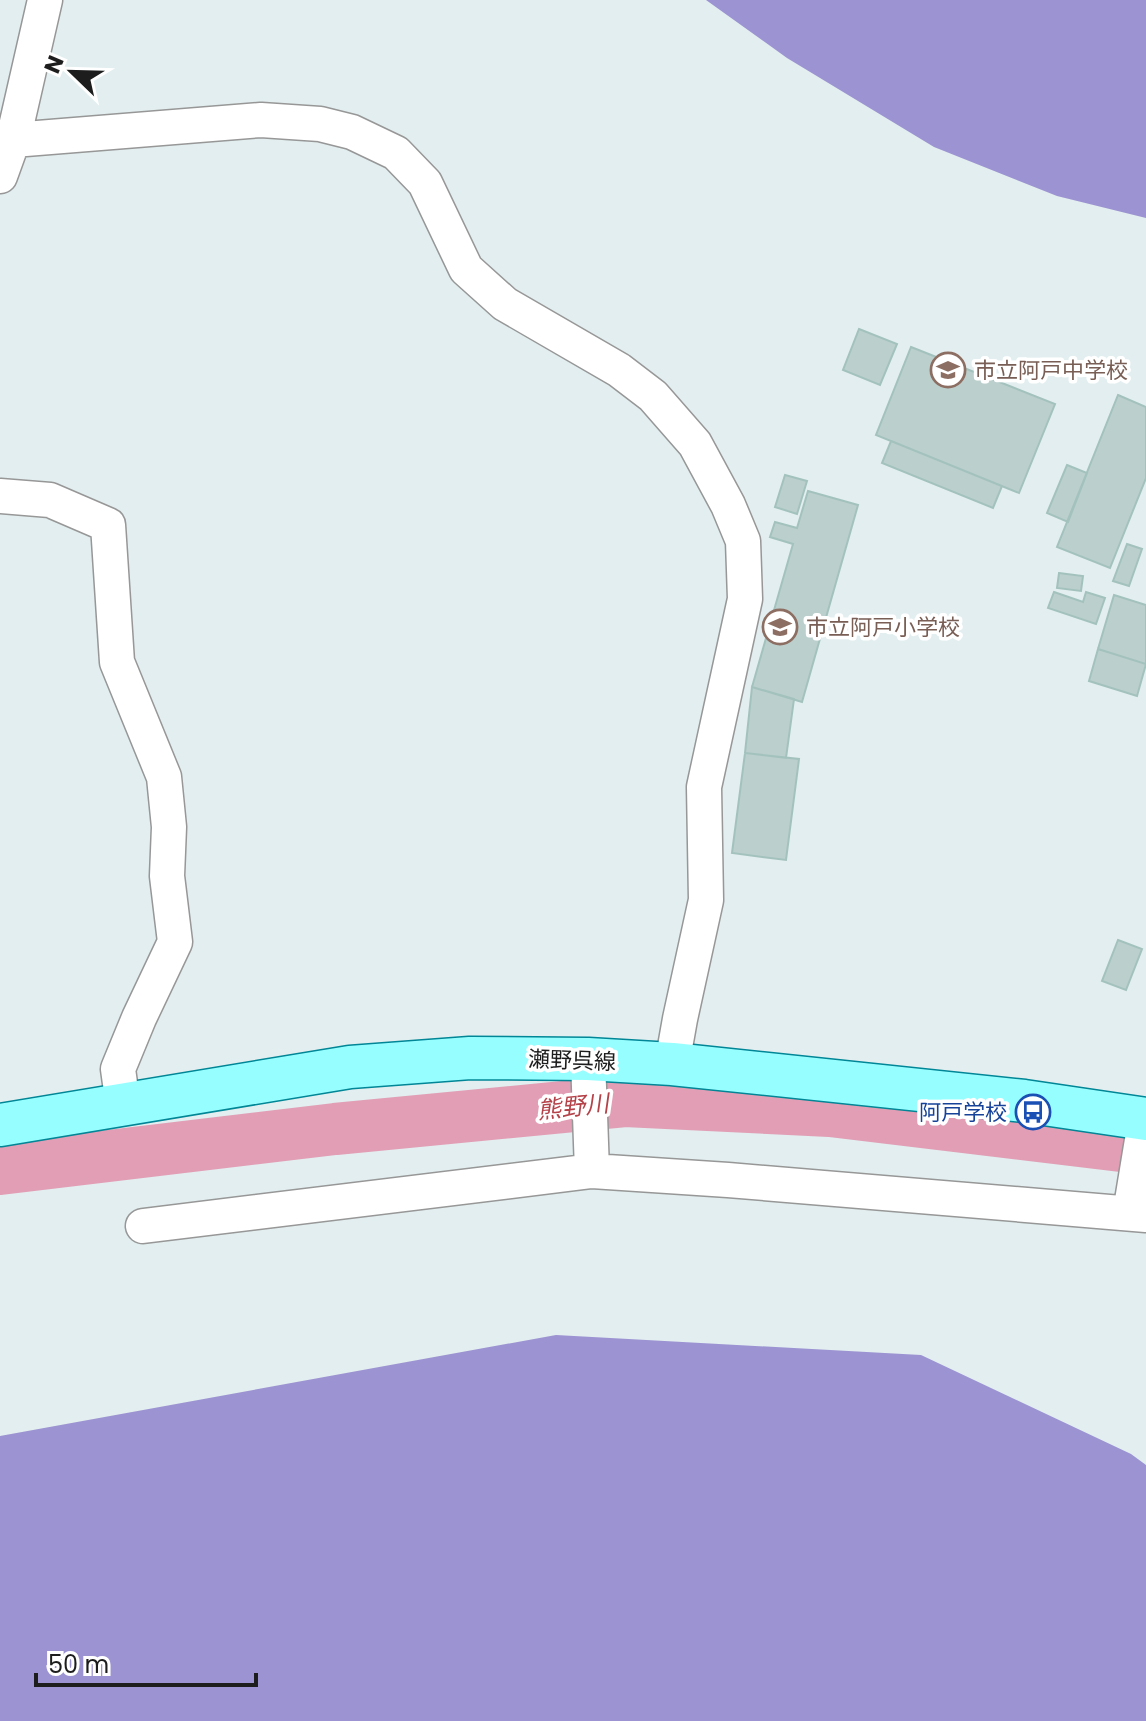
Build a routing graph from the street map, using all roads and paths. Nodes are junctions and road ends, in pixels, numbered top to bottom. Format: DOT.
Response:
graph roads {
  1 [pos="45,0"];
  2 [pos="13,140"];
  3 [pos="0,176"];
  4 [pos="0,496"];
  5 [pos="672,1064"];
  6 [pos="588,1072"];
  7 [pos="123,1105"];
  8 [pos="0,1125"];
  9 [pos="1145,1128"];
  10 [pos="592,1168"];
  11 [pos="1136,1212"];
  12 [pos="143,1226"];
  1 -- 2 [label="street"];
  2 -- 3 [label="street"];
  2 -- 5 [label="street"];
  4 -- 7 [label="street"];
  5 -- 6 [label="main road, 瀬野呉線"];
  5 -- 9 [label="main road, 瀬野呉線"];
  6 -- 7 [label="main road, 瀬野呉線"];
  6 -- 10 [label="street"];
  7 -- 8 [label="main road, 瀬野呉線"];
  9 -- 11 [label="street"];
  10 -- 11 [label="street"];
  10 -- 12 [label="street"];
}
